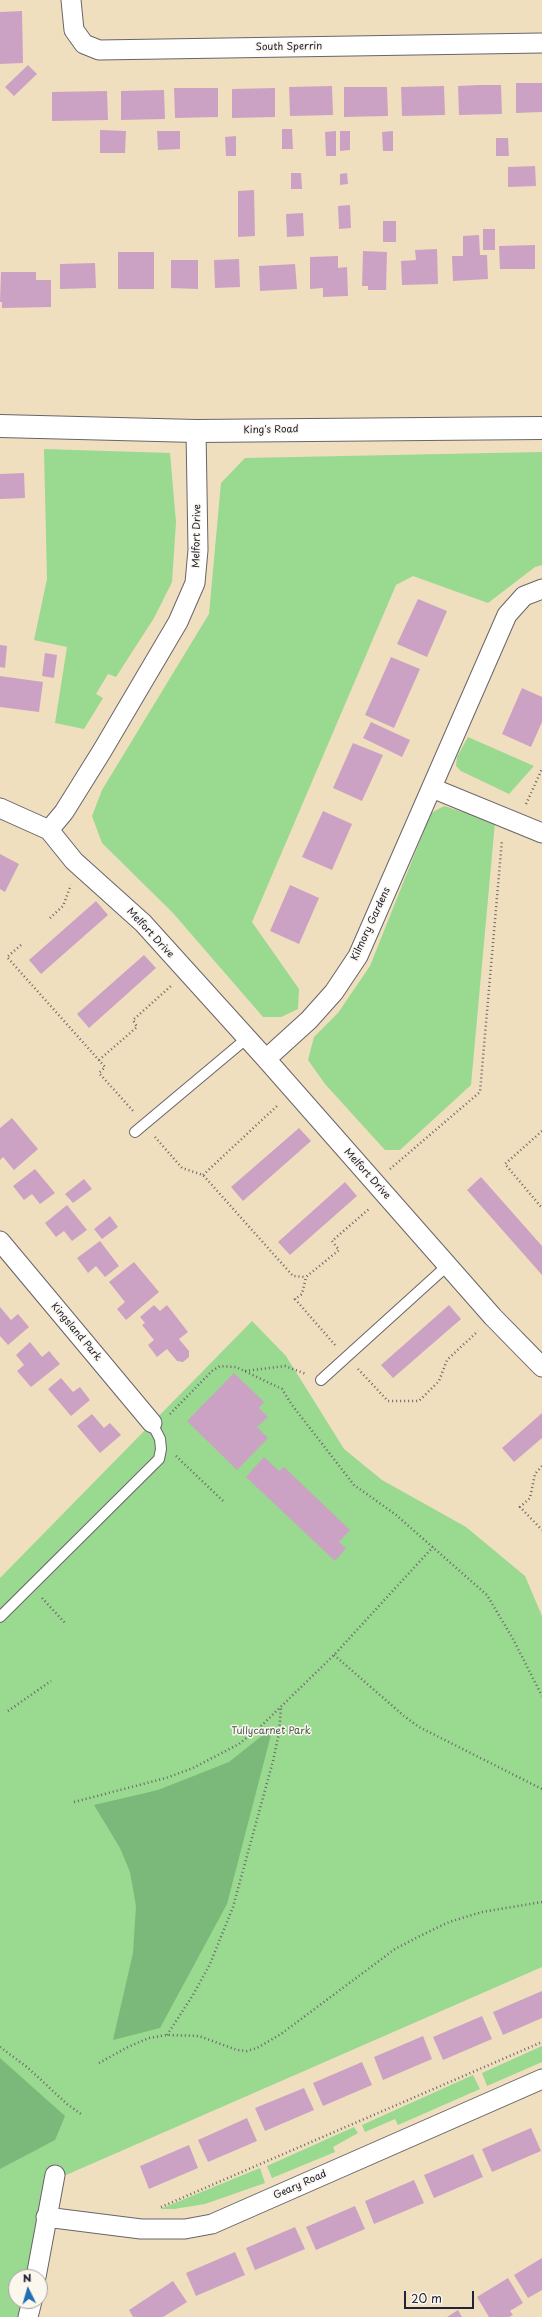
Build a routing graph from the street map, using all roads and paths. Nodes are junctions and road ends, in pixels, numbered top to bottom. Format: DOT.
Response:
graph roads {
  1 [pos="71,0"];
  2 [pos="542,43"];
  3 [pos="0,426"];
  4 [pos="542,428"];
  5 [pos="196,431"];
  6 [pos="542,589"];
  7 [pos="542,770"];
  8 [pos="542,777"];
  9 [pos="536,782"];
  10 [pos="432,788"];
  11 [pos="0,808"];
  12 [pos="510,820"];
  13 [pos="49,830"];
  14 [pos="542,833"];
  15 [pos="81,868"];
  16 [pos="50,918"];
  17 [pos="186,972"];
  18 [pos="246,1039"];
  19 [pos="266,1059"];
  20 [pos="99,1060"];
  21 [pos="294,1091"];
  22 [pos="542,1131"];
  23 [pos="135,1132"];
  24 [pos="408,1154"];
  25 [pos="204,1174"];
  26 [pos="386,1195"];
  27 [pos="542,1208"];
  28 [pos="0,1241"];
  29 [pos="448,1265"];
  30 [pos="493,1317"];
  31 [pos="346,1357"];
  32 [pos="542,1367"];
  33 [pos="245,1371"];
  34 [pos="321,1380"];
  35 [pos="154,1427"];
  36 [pos="161,1449"];
  37 [pos="542,1466"];
  38 [pos="223,1501"];
  39 [pos="542,1530"];
  40 [pos="433,1547"];
  41 [pos="31,1586"];
  42 [pos="0,1617"];
  43 [pos="66,1624"];
  44 [pos="334,1655"];
  45 [pos="51,1681"];
  46 [pos="542,1696"];
  47 [pos="281,1707"];
  48 [pos="8,1711"];
  49 [pos="542,1789"];
  50 [pos="74,1802"];
  51 [pos="542,1902"];
  52 [pos="167,2035"];
  53 [pos="542,2042"];
  54 [pos="0,2047"];
  55 [pos="5,2050"];
  56 [pos="0,2052"];
  57 [pos="99,2063"];
  58 [pos="542,2079"];
  59 [pos="81,2114"];
  60 [pos="55,2175"];
  61 [pos="157,2208"];
  62 [pos="46,2217"];
  63 [pos="37,2269"];
  1 -- 2 [label="street, South Sperrin"];
  3 -- 5 [label="street, King's Road"];
  4 -- 5 [label="street, King's Road"];
  5 -- 13 [label="street, Melfort Drive"];
  6 -- 10 [label="street, Kilmory Gardens"];
  7 -- 9 [label="path"];
  8 -- 9 [label="path"];
  9 -- 12 [label="path"];
  10 -- 12 [label="street"];
  10 -- 19 [label="street, Kilmory Gardens"];
  11 -- 13 [label="street"];
  12 -- 14 [label="street"];
  12 -- 24 [label="path"];
  13 -- 15 [label="street, Melfort Drive"];
  15 -- 16 [label="path"];
  15 -- 17 [label="street, Melfort Drive"];
  17 -- 18 [label="street, Melfort Drive"];
  17 -- 20 [label="path"];
  18 -- 19 [label="street, Melfort Drive"];
  18 -- 23 [label="lane"];
  19 -- 21 [label="street, Melfort Drive"];
  21 -- 25 [label="path"];
  21 -- 26 [label="street, Melfort Drive"];
  22 -- 27 [label="path"];
  26 -- 29 [label="street, Melfort Drive"];
  26 -- 31 [label="path"];
  28 -- 35 [label="street, Kingsland Park"];
  29 -- 30 [label="street, Melfort Drive"];
  29 -- 31 [label="lane"];
  30 -- 31 [label="path"];
  30 -- 32 [label="street, Melfort Drive"];
  31 -- 34 [label="lane"];
  33 -- 34 [label="path"];
  33 -- 35 [label="path"];
  33 -- 40 [label="path"];
  35 -- 36 [label="lane"];
  36 -- 38 [label="path"];
  36 -- 41 [label="lane"];
  37 -- 39 [label="path"];
  40 -- 44 [label="path"];
  40 -- 46 [label="path"];
  41 -- 42 [label="lane"];
  41 -- 43 [label="path"];
  44 -- 47 [label="path"];
  44 -- 49 [label="path"];
  45 -- 48 [label="path"];
  47 -- 50 [label="path"];
  47 -- 52 [label="path"];
  51 -- 52 [label="path"];
  52 -- 57 [label="path"];
  53 -- 61 [label="path"];
  54 -- 55 [label="path"];
  55 -- 56 [label="path"];
  55 -- 59 [label="path"];
  58 -- 62 [label="street, Geary Road"];
  60 -- 62 [label="street"];
  62 -- 63 [label="street"];
}
